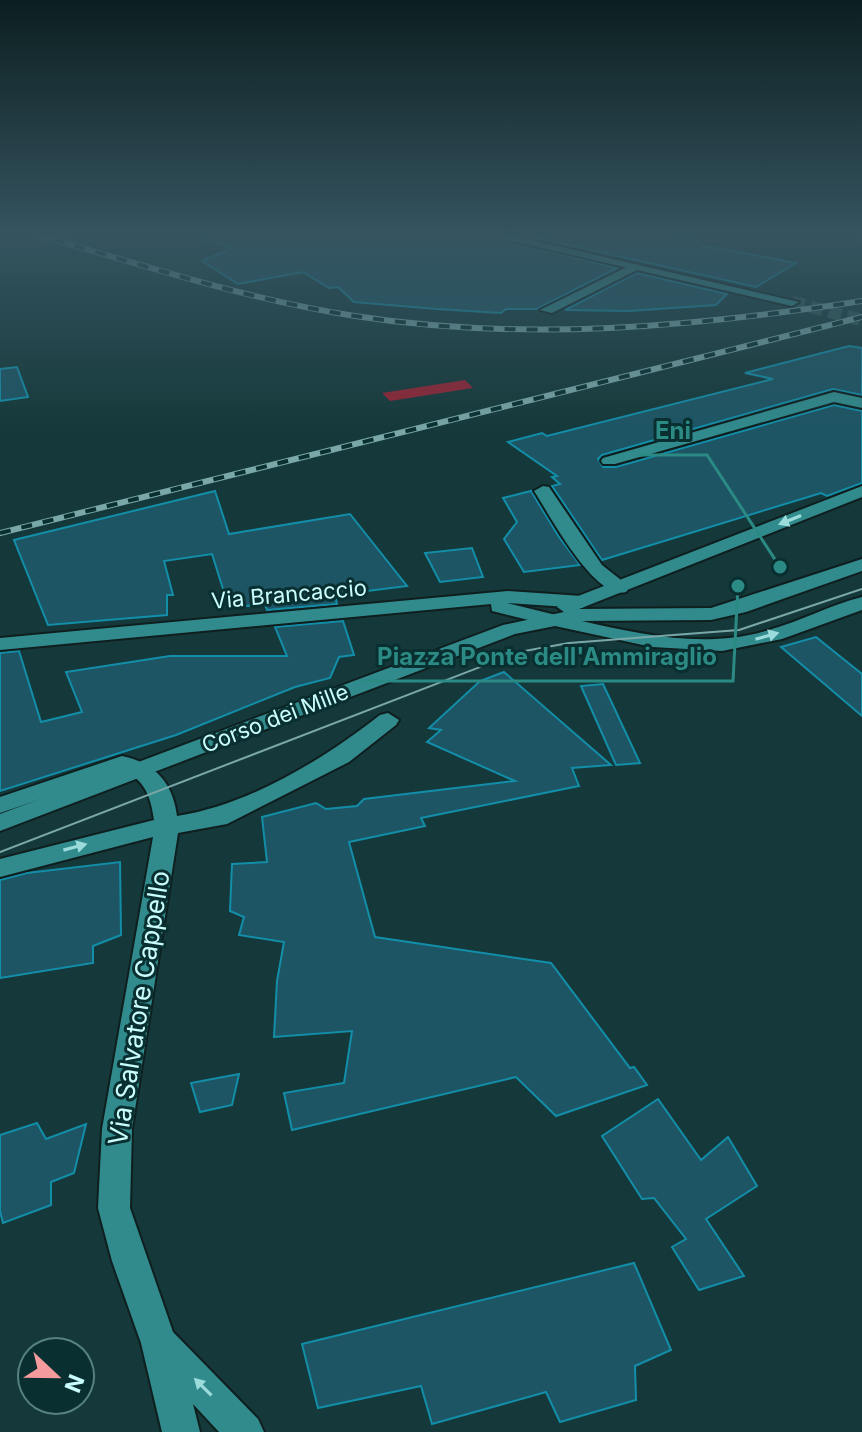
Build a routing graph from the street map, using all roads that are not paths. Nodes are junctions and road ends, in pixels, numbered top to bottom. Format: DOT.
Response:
graph roads {
  1 [pos="568,300"];
  2 [pos="782,300"];
  3 [pos="792,302"];
  4 [pos="547,310"];
  5 [pos="862,403"];
  6 [pos="609,461"];
  7 [pos="543,491"];
  8 [pos="862,491"];
  9 [pos="862,565"];
  10 [pos="649,576"];
  11 [pos="619,588"];
  12 [pos="508,597"];
  13 [pos="462,602"];
  14 [pos="582,602"];
  15 [pos="862,603"];
  16 [pos="669,616"];
  17 [pos="547,618"];
  18 [pos="0,644"];
  19 [pos="388,720"];
  20 [pos="142,769"];
  21 [pos="0,805"];
  22 [pos="0,823"];
  23 [pos="167,825"];
  24 [pos="0,868"];
  25 [pos="159,1343"];
  26 [pos="181,1432"];
  27 [pos="245,1432"];
  1 -- 4 [label="street"];
  2 -- 3 [label="street"];
  5 -- 6 [label="street"];
  7 -- 11 [label="street"];
  8 -- 10 [label="street, Via Brancaccio, one-way"];
  9 -- 16 [label="street, Corso dei Mille"];
  10 -- 11 [label="street, Via Brancaccio"];
  10 -- 16 [label="street"];
  11 -- 12 [label="street"];
  11 -- 14 [label="street, Via Brancaccio"];
  12 -- 13 [label="street, Via Brancaccio"];
  12 -- 14 [label="street, Via Brancaccio"];
  13 -- 17 [label="street"];
  13 -- 18 [label="street, Via Brancaccio"];
  14 -- 17 [label="street, Via Brancaccio"];
  17 -- 15 [label="street, Corso dei Mille, one-way"];
  16 -- 17 [label="street, Corso dei Mille"];
  17 -- 20 [label="street, Corso dei Mille"];
  19 -- 23 [label="street"];
  20 -- 21 [label="street"];
  20 -- 22 [label="street, Corso dei Mille"];
  20 -- 23 [label="street, Via Salvatore Cappello"];
  24 -- 23 [label="street, one-way"];
  23 -- 25 [label="street, Via Salvatore Cappello"];
  25 -- 26 [label="street, Via Salvatore Cappello"];
  27 -- 25 [label="street, Via Salvatore Cappello, one-way"];
}
